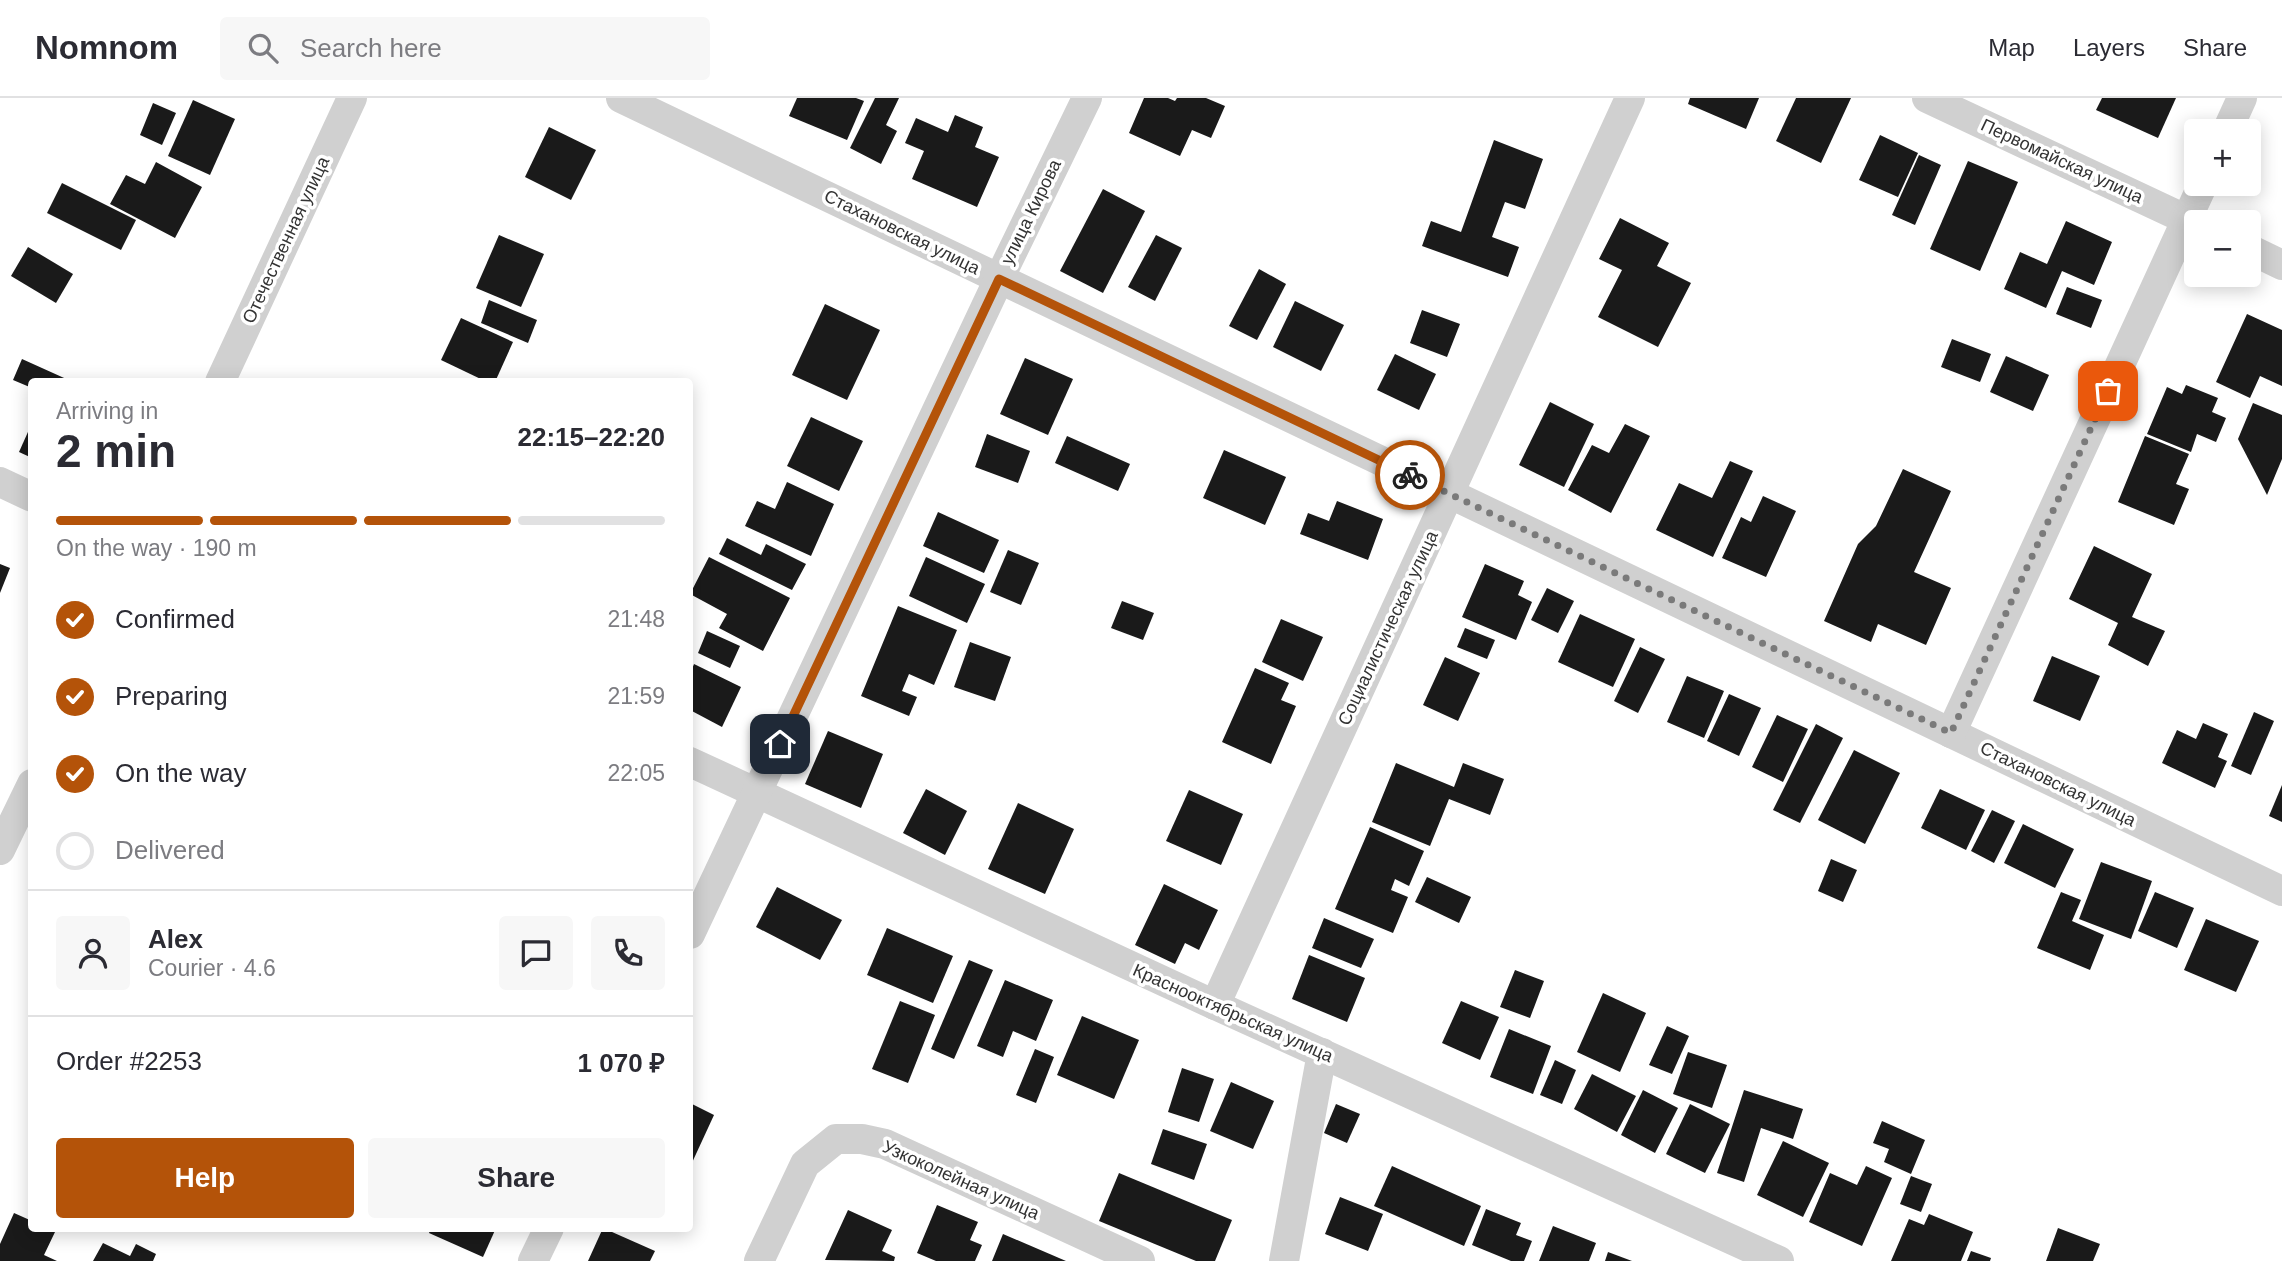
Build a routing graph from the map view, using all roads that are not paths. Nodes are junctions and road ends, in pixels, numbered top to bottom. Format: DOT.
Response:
graph roads {
  1 [pos="352,98"];
  2 [pos="621,98"];
  3 [pos="1087,98"];
  4 [pos="1630,98"];
  5 [pos="1927,98"];
  6 [pos="2242,98"];
  7 [pos="2232,119"];
  8 [pos="2184,219"];
  9 [pos="2184,237"];
  10 [pos="2261,255"];
  11 [pos="2282,265"];
  12 [pos="999,279"];
  13 [pos="222,378"];
  14 [pos="0,482"];
  15 [pos="1450,494"];
  16 [pos="28,495"];
  17 [pos="1951,733"];
  18 [pos="693,762"];
  19 [pos="28,792"];
  20 [pos="757,793"];
  21 [pos="0,850"];
  22 [pos="2282,891"];
  23 [pos="693,928"];
  24 [pos="1215,1005"];
  25 [pos="1322,1053"];
  26 [pos="547,1232"];
  27 [pos="533,1261"];
  28 [pos="759,1261"];
  29 [pos="1140,1261"];
  30 [pos="1284,1261"];
  31 [pos="1779,1261"];
  1 -- 13 [label="street, Отечественная улица"];
  2 -- 12 [label="street, Стахановская улица"];
  3 -- 12 [label="street, улица Кирова"];
  4 -- 15 [label="street, Социалистическая улица"];
  5 -- 8 [label="street, Первомайская улица"];
  6 -- 7 [label="street"];
  9 -- 17 [label="street"];
  10 -- 11 [label="street"];
  12 -- 15 [label="street, Стахановская улица"];
  12 -- 20 [label="street, улица Кирова"];
  14 -- 16 [label="street"];
  15 -- 17 [label="street, Стахановская улица"];
  15 -- 24 [label="street, Социалистическая улица"];
  17 -- 22 [label="street, Стахановская улица"];
  18 -- 20 [label="street, Краснооктябрьская улица"];
  19 -- 21 [label="street"];
  20 -- 23 [label="street, улица Кирова"];
  20 -- 24 [label="street, Краснооктябрьская улица"];
  24 -- 25 [label="street, Краснооктябрьская улица"];
  25 -- 30 [label="street"];
  25 -- 31 [label="street, Краснооктябрьская улица"];
  26 -- 27 [label="street"];
  28 -- 29 [label="street, Узкоколейная улица"];
}
